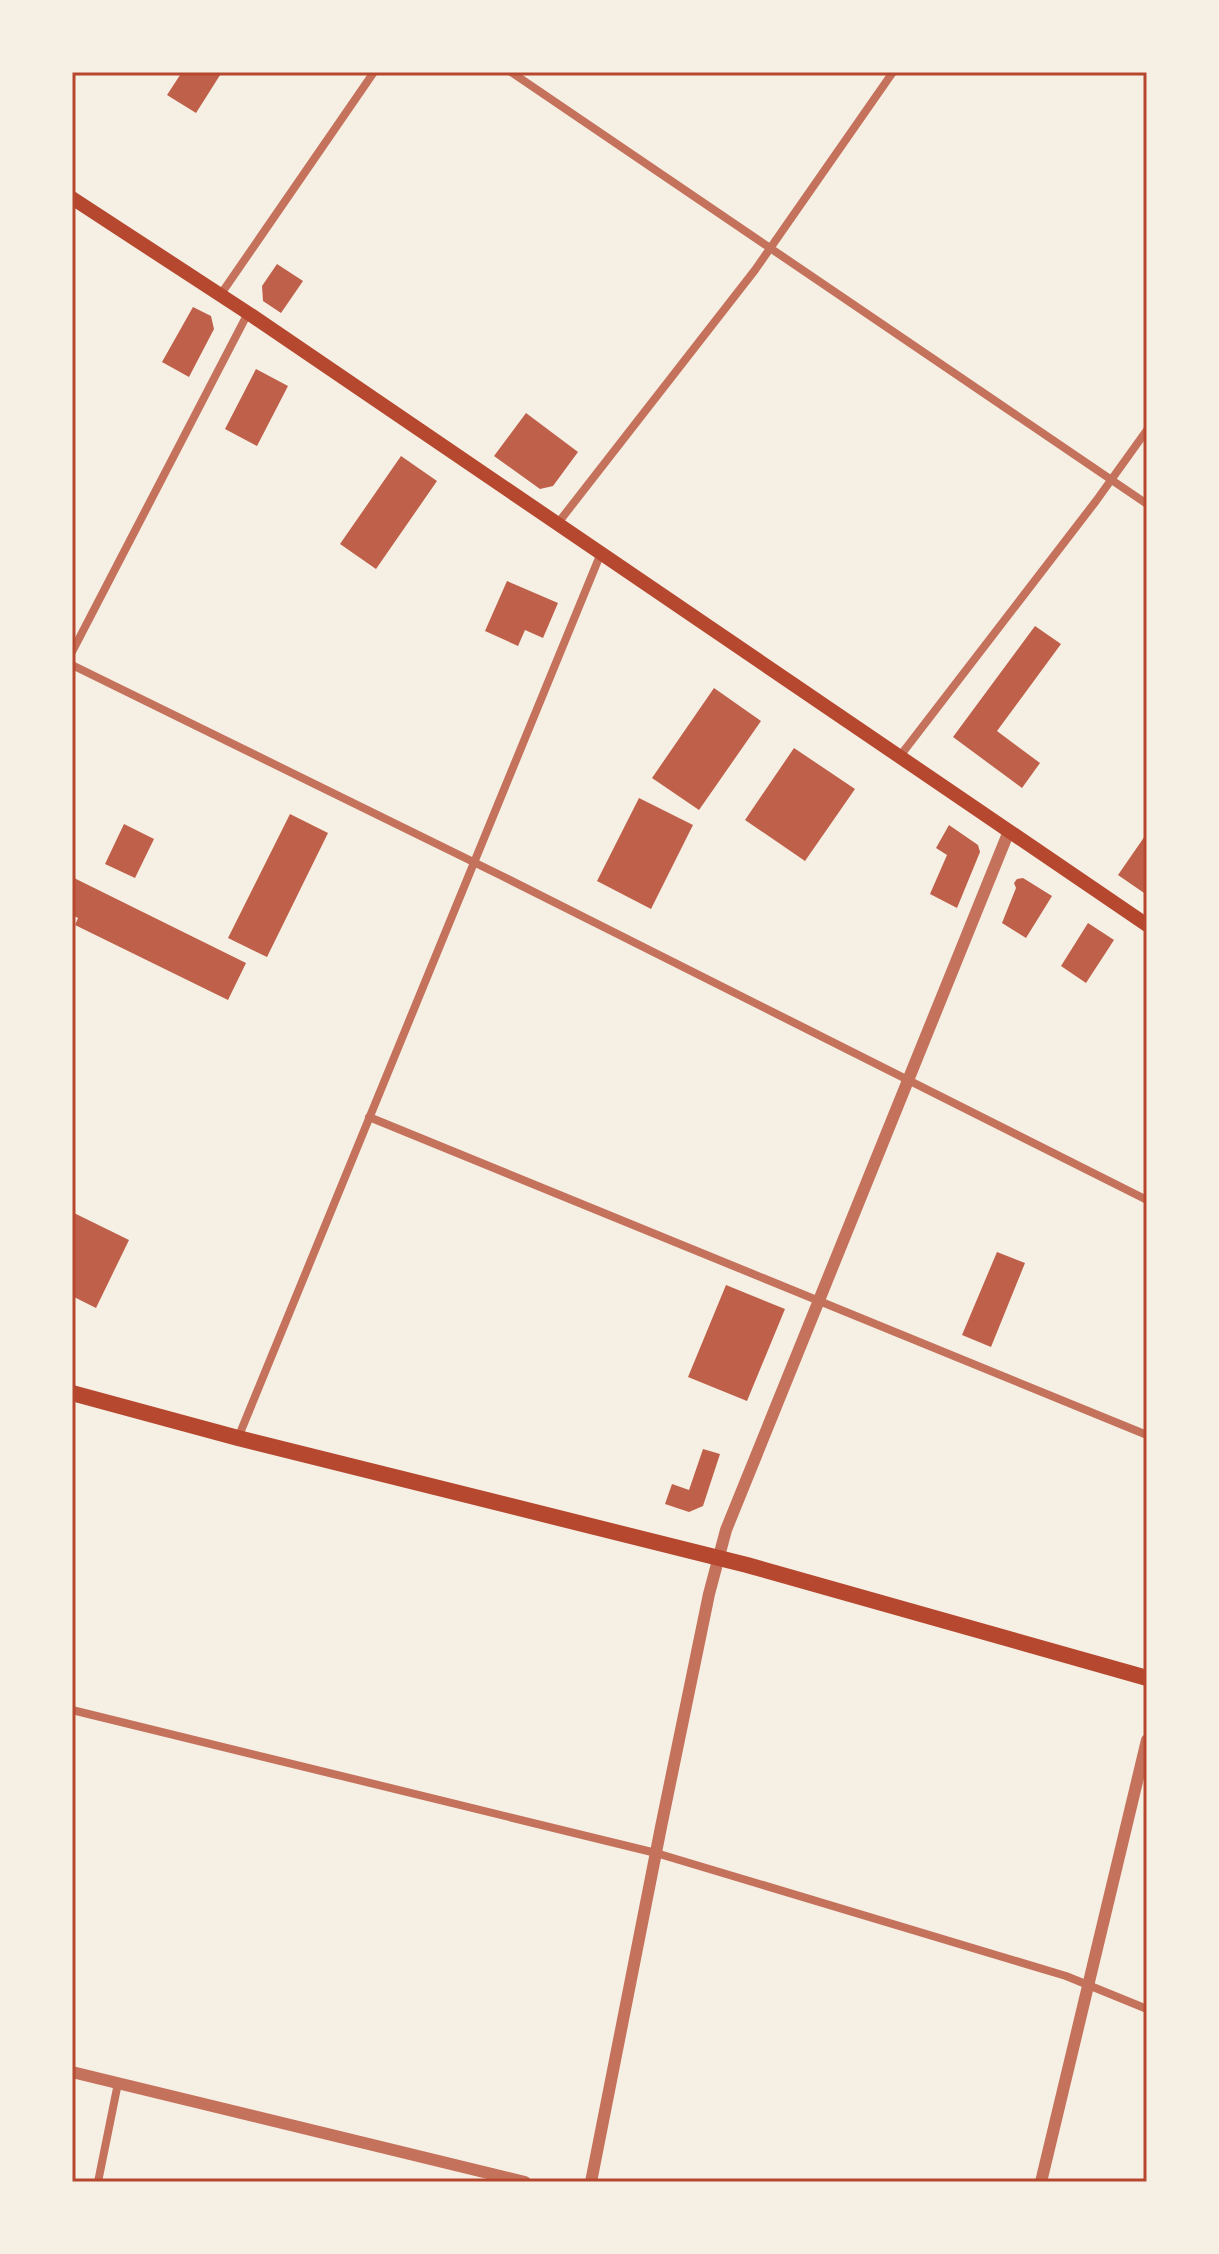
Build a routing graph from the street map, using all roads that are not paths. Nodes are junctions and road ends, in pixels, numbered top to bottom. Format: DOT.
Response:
graph roads {
  1 [pos="374,72"];
  2 [pos="511,72"];
  3 [pos="893,72"];
  4 [pos="72,198"];
  5 [pos="771,248"];
  6 [pos="221,294"];
  7 [pos="248,313"];
  8 [pos="1147,430"];
  9 [pos="1112,480"];
  10 [pos="1147,504"];
  11 [pos="558,523"];
  12 [pos="601,553"];
  13 [pos="72,652"];
  14 [pos="72,665"];
  15 [pos="900,756"];
  16 [pos="1009,831"];
  17 [pos="474,863"];
  18 [pos="1147,925"];
  19 [pos="908,1079"];
  20 [pos="369,1117"];
  21 [pos="1147,1200"];
  22 [pos="819,1301"];
  23 [pos="73,1398"];
  24 [pos="1147,1435"];
  25 [pos="238,1438"];
  26 [pos="718,1557"];
  27 [pos="1147,1678"];
  28 [pos="72,1710"];
  29 [pos="1147,1740"];
  30 [pos="656,1853"];
  31 [pos="1087,1984"];
  32 [pos="1147,2009"];
  33 [pos="72,2072"];
  34 [pos="118,2083"];
  35 [pos="98,2182"];
  36 [pos="525,2182"];
  37 [pos="591,2182"];
  38 [pos="1041,2182"];
  1 -- 6 [label="street"];
  2 -- 5 [label="street"];
  3 -- 5 [label="street"];
  4 -- 6 [label="main road"];
  5 -- 9 [label="street"];
  5 -- 11 [label="street"];
  6 -- 7 [label="main road"];
  7 -- 11 [label="main road"];
  7 -- 13 [label="street"];
  8 -- 9 [label="street"];
  9 -- 10 [label="street"];
  9 -- 15 [label="street"];
  11 -- 12 [label="main road"];
  12 -- 15 [label="main road"];
  12 -- 17 [label="street"];
  14 -- 17 [label="street"];
  15 -- 16 [label="main road"];
  16 -- 18 [label="main road"];
  16 -- 19 [label="street"];
  17 -- 19 [label="street"];
  17 -- 20 [label="street"];
  19 -- 21 [label="street"];
  19 -- 22 [label="street"];
  20 -- 22 [label="street"];
  20 -- 25 [label="street"];
  22 -- 24 [label="street"];
  22 -- 26 [label="street"];
  23 -- 25 [label="main road"];
  25 -- 26 [label="main road"];
  26 -- 27 [label="main road"];
  26 -- 30 [label="street"];
  28 -- 30 [label="street"];
  29 -- 31 [label="street"];
  30 -- 31 [label="street"];
  30 -- 37 [label="street"];
  31 -- 32 [label="street"];
  31 -- 38 [label="street"];
  33 -- 34 [label="street"];
  34 -- 35 [label="street"];
  34 -- 36 [label="street"];
}
